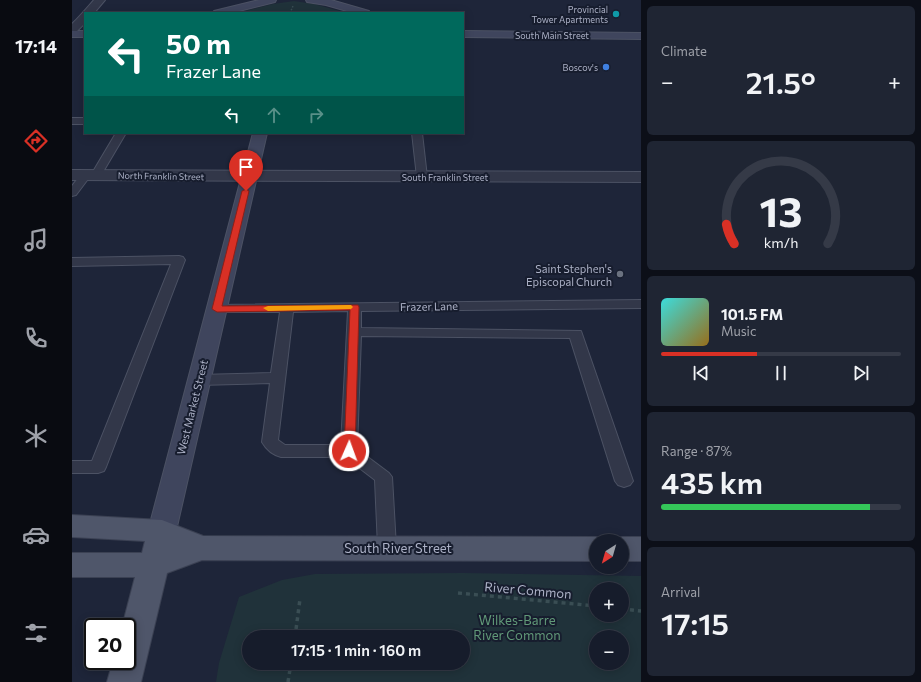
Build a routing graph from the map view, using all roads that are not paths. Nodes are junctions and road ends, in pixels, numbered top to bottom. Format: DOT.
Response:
graph roads {
  1 [pos="100,0"];
  2 [pos="271,0"];
  3 [pos="311,0"];
  4 [pos="89,12"];
  5 [pos="222,12"];
  6 [pos="362,12"];
  7 [pos="84,18"];
  8 [pos="72,30"];
  9 [pos="72,34"];
  10 [pos="84,34"];
  11 [pos="464,34"];
  12 [pos="641,36"];
  13 [pos="72,121"];
  14 [pos="84,121"];
  15 [pos="120,134"];
  16 [pos="260,134"];
  17 [pos="417,134"];
  18 [pos="85,175"];
  19 [pos="249,176"];
  20 [pos="422,177"];
  21 [pos="641,177"];
  22 [pos="72,193"];
  23 [pos="72,262"];
  24 [pos="641,304"];
  25 [pos="355,307"];
  26 [pos="287,308"];
  27 [pos="217,309"];
  28 [pos="354,332"];
  29 [pos="278,378"];
  30 [pos="199,380"];
  31 [pos="349,451"];
  32 [pos="72,467"];
  33 [pos="624,481"];
  34 [pos="72,526"];
  35 [pos="162,531"];
  36 [pos="387,547"];
  37 [pos="201,548"];
  38 [pos="589,549"];
  39 [pos="629,549"];
  40 [pos="641,549"];
  41 [pos="72,565"];
  42 [pos="154,565"];
  43 [pos="124,682"];
  1 -- 4 [label="street"];
  2 -- 5 [label="main road"];
  3 -- 6 [label="main road"];
  7 -- 8 [label="street"];
  9 -- 10 [label="main road"];
  11 -- 12 [label="main road, South Main Street"];
  13 -- 14 [label="lane"];
  15 -- 18 [label="lane"];
  16 -- 19 [label="main road, West Market Street"];
  17 -- 20 [label="lane"];
  18 -- 19 [label="street, North Franklin Street"];
  18 -- 22 [label="lane"];
  19 -- 20 [label="street, South Franklin Street"];
  19 -- 27 [label="main road, West Market Street"];
  20 -- 21 [label="street, South Franklin Street"];
  23 -- 32 [label="lane"];
  24 -- 25 [label="lane, Frazer Lane"];
  25 -- 26 [label="lane, Frazer Lane"];
  25 -- 28 [label="lane"];
  26 -- 27 [label="lane, Frazer Lane"];
  26 -- 29 [label="lane"];
  27 -- 30 [label="main road, West Market Street"];
  28 -- 31 [label="lane"];
  28 -- 33 [label="lane"];
  29 -- 30 [label="lane"];
  29 -- 31 [label="lane"];
  30 -- 35 [label="main road, West Market Street"];
  31 -- 36 [label="lane"];
  34 -- 35 [label="main road"];
  35 -- 37 [label="main road"];
  35 -- 42 [label="main road, West Market Street"];
  36 -- 37 [label="main road, South River Street"];
  36 -- 38 [label="main road, South River Street"];
  37 -- 42 [label="main road"];
  39 -- 40 [label="main road"];
  41 -- 42 [label="main road"];
  42 -- 43 [label="main road, West Market Street"];
}
